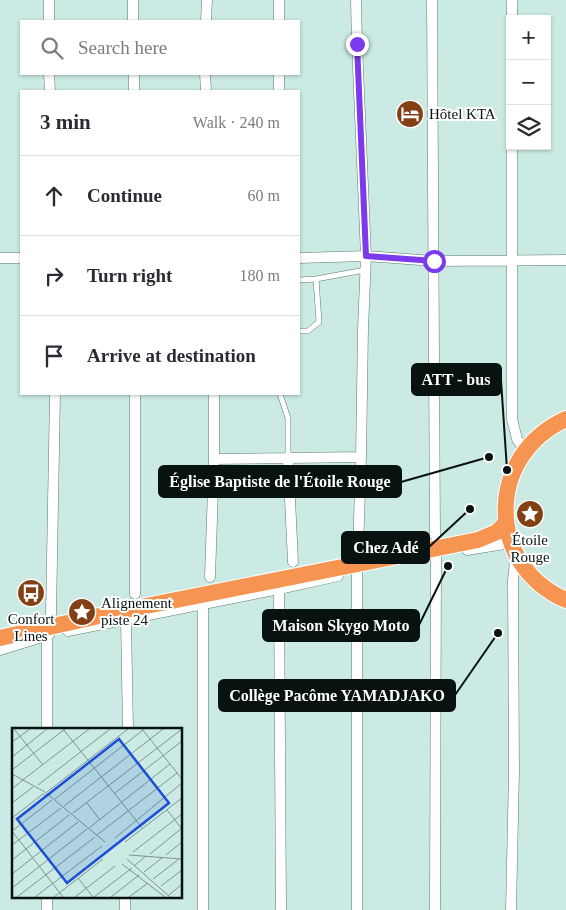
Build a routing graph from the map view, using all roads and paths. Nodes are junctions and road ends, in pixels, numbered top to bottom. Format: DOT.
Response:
graph roads {
  1 [pos="49,0"];
  2 [pos="133,0"];
  3 [pos="206,0"];
  4 [pos="279,0"];
  5 [pos="356,0"];
  6 [pos="432,0"];
  7 [pos="512,0"];
  8 [pos="512,15"];
  9 [pos="49,20"];
  10 [pos="133,20"];
  11 [pos="206,20"];
  12 [pos="279,20"];
  13 [pos="49,75"];
  14 [pos="134,75"];
  15 [pos="205,75"];
  16 [pos="279,75"];
  17 [pos="50,90"];
  18 [pos="134,90"];
  19 [pos="206,90"];
  20 [pos="279,90"];
  21 [pos="512,150"];
  22 [pos="366,256"];
  23 [pos="0,258"];
  24 [pos="20,258"];
  25 [pos="300,258"];
  26 [pos="513,260"];
  27 [pos="566,260"];
  28 [pos="434,261"];
  29 [pos="366,270"];
  30 [pos="316,279"];
  31 [pos="300,280"];
  32 [pos="300,331"];
  33 [pos="55,395"];
  34 [pos="135,395"];
  35 [pos="214,395"];
  36 [pos="280,395"];
  37 [pos="566,419"];
  38 [pos="525,451"];
  39 [pos="362,457"];
  40 [pos="288,458"];
  41 [pos="214,459"];
  42 [pos="506,523"];
  43 [pos="435,536"];
  44 [pos="513,549"];
  45 [pos="358,551"];
  46 [pos="436,555"];
  47 [pos="293,562"];
  48 [pos="357,571"];
  49 [pos="210,576"];
  50 [pos="279,589"];
  51 [pos="135,594"];
  52 [pos="566,600"];
  53 [pos="203,603"];
  54 [pos="51,614"];
  55 [pos="126,620"];
  56 [pos="47,635"];
  57 [pos="0,638"];
  58 [pos="0,650"];
  59 [pos="47,728"];
  60 [pos="128,728"];
  61 [pos="202,910"];
  62 [pos="280,910"];
  63 [pos="357,910"];
  64 [pos="435,910"];
  65 [pos="511,910"];
  1 -- 9 [label="street"];
  2 -- 10 [label="street"];
  3 -- 11 [label="street"];
  4 -- 12 [label="street"];
  5 -- 22 [label="street"];
  6 -- 28 [label="street"];
  7 -- 8 [label="street"];
  13 -- 17 [label="street"];
  14 -- 18 [label="street"];
  15 -- 19 [label="street"];
  16 -- 20 [label="street"];
  21 -- 26 [label="street"];
  22 -- 25 [label="street"];
  22 -- 28 [label="street"];
  22 -- 29 [label="street"];
  23 -- 24 [label="street"];
  26 -- 27 [label="street"];
  26 -- 28 [label="street"];
  26 -- 38 [label="street"];
  28 -- 43 [label="street"];
  29 -- 30 [label="lane"];
  29 -- 39 [label="street"];
  30 -- 31 [label="lane"];
  30 -- 32 [label="lane"];
  33 -- 54 [label="street"];
  34 -- 51 [label="street"];
  35 -- 41 [label="street"];
  36 -- 40 [label="lane"];
  37 -- 38 [label="highway"];
  38 -- 42 [label="highway"];
  39 -- 40 [label="street"];
  39 -- 45 [label="street"];
  40 -- 41 [label="street"];
  40 -- 47 [label="street"];
  41 -- 49 [label="street"];
  42 -- 44 [label="highway"];
  42 -- 57 [label="highway"];
  44 -- 46 [label="street"];
  44 -- 52 [label="highway"];
  44 -- 65 [label="street"];
  46 -- 48 [label="street"];
  46 -- 64 [label="street"];
  48 -- 50 [label="street"];
  48 -- 63 [label="street"];
  50 -- 53 [label="street"];
  50 -- 62 [label="street"];
  53 -- 55 [label="street"];
  53 -- 61 [label="street"];
  55 -- 56 [label="street"];
  55 -- 60 [label="street"];
  56 -- 58 [label="street"];
  56 -- 59 [label="street"];
}
